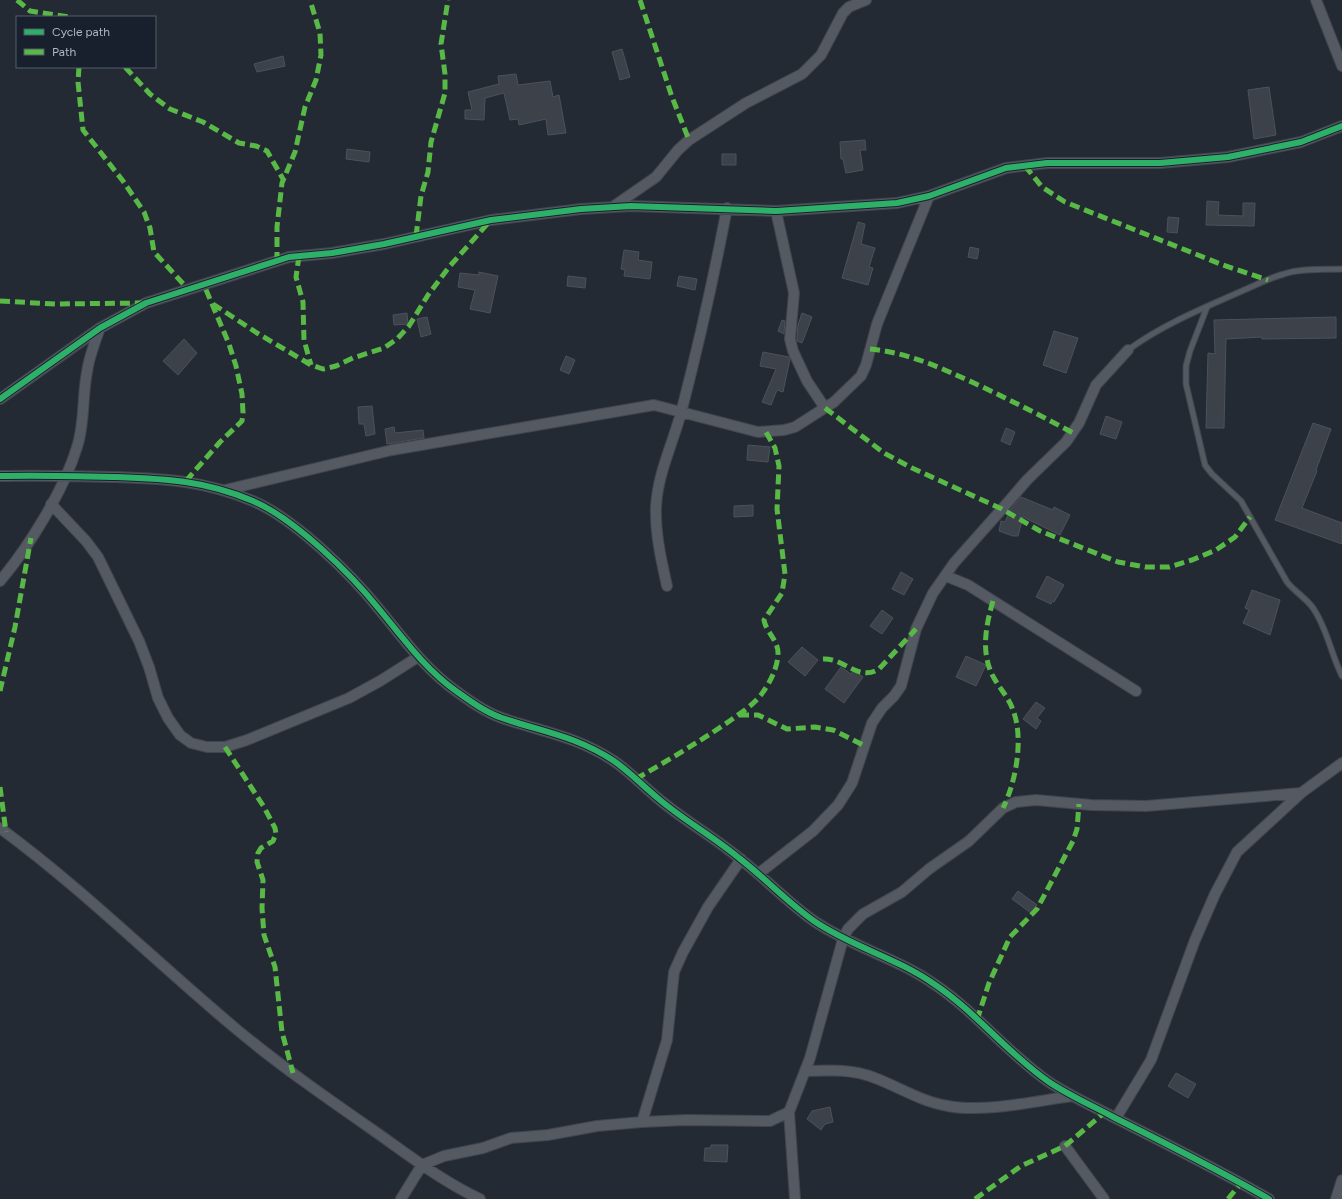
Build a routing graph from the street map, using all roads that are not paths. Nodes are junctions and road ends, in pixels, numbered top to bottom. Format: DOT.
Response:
graph roads {
  1 [pos="866,0"];
  2 [pos="1316,0"];
  3 [pos="1342,66"];
  4 [pos="1342,126"];
  5 [pos="929,196"];
  6 [pos="612,208"];
  7 [pos="727,208"];
  8 [pos="776,211"];
  9 [pos="1342,269"];
  10 [pos="1207,307"];
  11 [pos="100,328"];
  12 [pos="1128,350"];
  13 [pos="0,399"];
  14 [pos="825,408"];
  15 [pos="682,411"];
  16 [pos="0,476"];
  17 [pos="66,476"];
  18 [pos="224,490"];
  19 [pos="51,504"];
  20 [pos="946,576"];
  21 [pos="0,581"];
  22 [pos="667,586"];
  23 [pos="418,657"];
  24 [pos="1342,676"];
  25 [pos="1136,691"];
  26 [pos="1342,763"];
  27 [pos="1301,793"];
  28 [pos="0,828"];
  29 [pos="741,859"];
  30 [pos="758,874"];
  31 [pos="843,940"];
  32 [pos="806,1071"];
  33 [pos="1072,1096"];
  34 [pos="789,1112"];
  35 [pos="1116,1118"];
  36 [pos="642,1122"];
  37 [pos="1064,1146"];
  38 [pos="422,1165"];
  39 [pos="1342,1180"];
  40 [pos="401,1199"];
  41 [pos="480,1199"];
  42 [pos="794,1199"];
  43 [pos="1104,1199"];
  44 [pos="1269,1199"];
  45 [pos="1336,1199"];
  1 -- 6 [label="street"];
  2 -- 3 [label="street"];
  4 -- 5 [label="street"];
  5 -- 8 [label="street"];
  5 -- 14 [label="street"];
  6 -- 7 [label="street"];
  6 -- 11 [label="street"];
  7 -- 8 [label="street"];
  7 -- 15 [label="street"];
  8 -- 14 [label="street"];
  9 -- 10 [label="lane"];
  10 -- 12 [label="lane"];
  10 -- 24 [label="lane"];
  11 -- 13 [label="street"];
  11 -- 17 [label="street"];
  12 -- 20 [label="street"];
  14 -- 15 [label="street"];
  15 -- 18 [label="street"];
  15 -- 22 [label="street"];
  16 -- 17 [label="street"];
  17 -- 18 [label="street"];
  17 -- 19 [label="street"];
  18 -- 23 [label="street"];
  19 -- 21 [label="street"];
  19 -- 23 [label="street"];
  20 -- 25 [label="street"];
  20 -- 30 [label="street"];
  23 -- 29 [label="street"];
  26 -- 27 [label="street"];
  27 -- 31 [label="street"];
  27 -- 35 [label="street"];
  28 -- 38 [label="street"];
  29 -- 30 [label="street"];
  29 -- 36 [label="street"];
  30 -- 31 [label="street"];
  31 -- 32 [label="street"];
  31 -- 33 [label="street"];
  32 -- 33 [label="street"];
  32 -- 34 [label="street"];
  33 -- 35 [label="street"];
  34 -- 36 [label="street"];
  34 -- 42 [label="street"];
  35 -- 44 [label="street"];
  36 -- 38 [label="street"];
  37 -- 43 [label="street"];
  38 -- 40 [label="street"];
  38 -- 41 [label="street"];
  39 -- 45 [label="street"];
}
